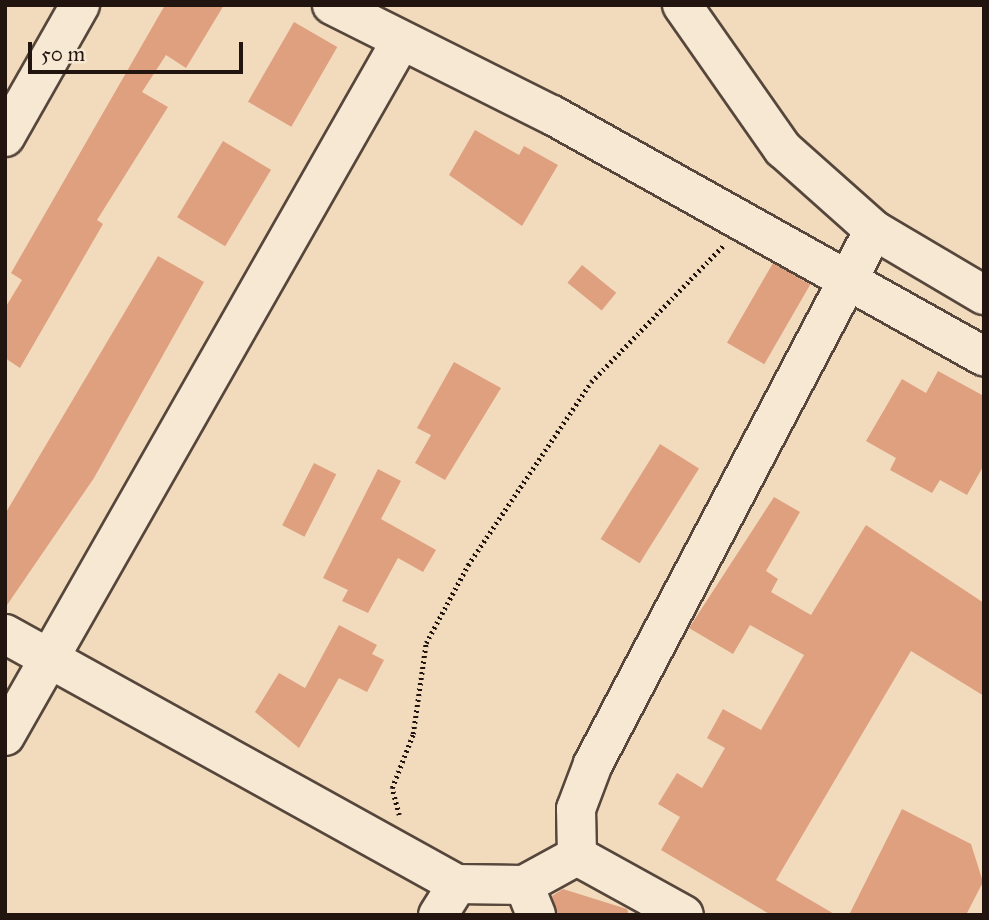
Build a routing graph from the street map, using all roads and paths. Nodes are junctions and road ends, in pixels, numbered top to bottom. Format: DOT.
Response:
graph roads {
  1 [pos="80,5"];
  2 [pos="332,5"];
  3 [pos="682,5"];
  4 [pos="399,44"];
  5 [pos="5,137"];
  6 [pos="874,230"];
  7 [pos="761,232"];
  8 [pos="849,275"];
  9 [pos="984,295"];
  10 [pos="984,356"];
  11 [pos="5,634"];
  12 [pos="48,659"];
  13 [pos="5,736"];
  14 [pos="577,856"];
  15 [pos="411,859"];
  16 [pos="447,899"];
  17 [pos="530,900"];
  18 [pos="684,915"];
  1 -- 5 [label="street"];
  2 -- 4 [label="street"];
  3 -- 6 [label="street"];
  4 -- 7 [label="street"];
  4 -- 12 [label="street"];
  6 -- 8 [label="street"];
  6 -- 9 [label="street"];
  7 -- 8 [label="street"];
  7 -- 15 [label="path"];
  8 -- 10 [label="street"];
  8 -- 14 [label="street"];
  11 -- 12 [label="street"];
  12 -- 13 [label="street"];
  12 -- 15 [label="street"];
  14 -- 17 [label="street"];
  14 -- 18 [label="street"];
  15 -- 16 [label="street"];
  16 -- 17 [label="street"];
}
